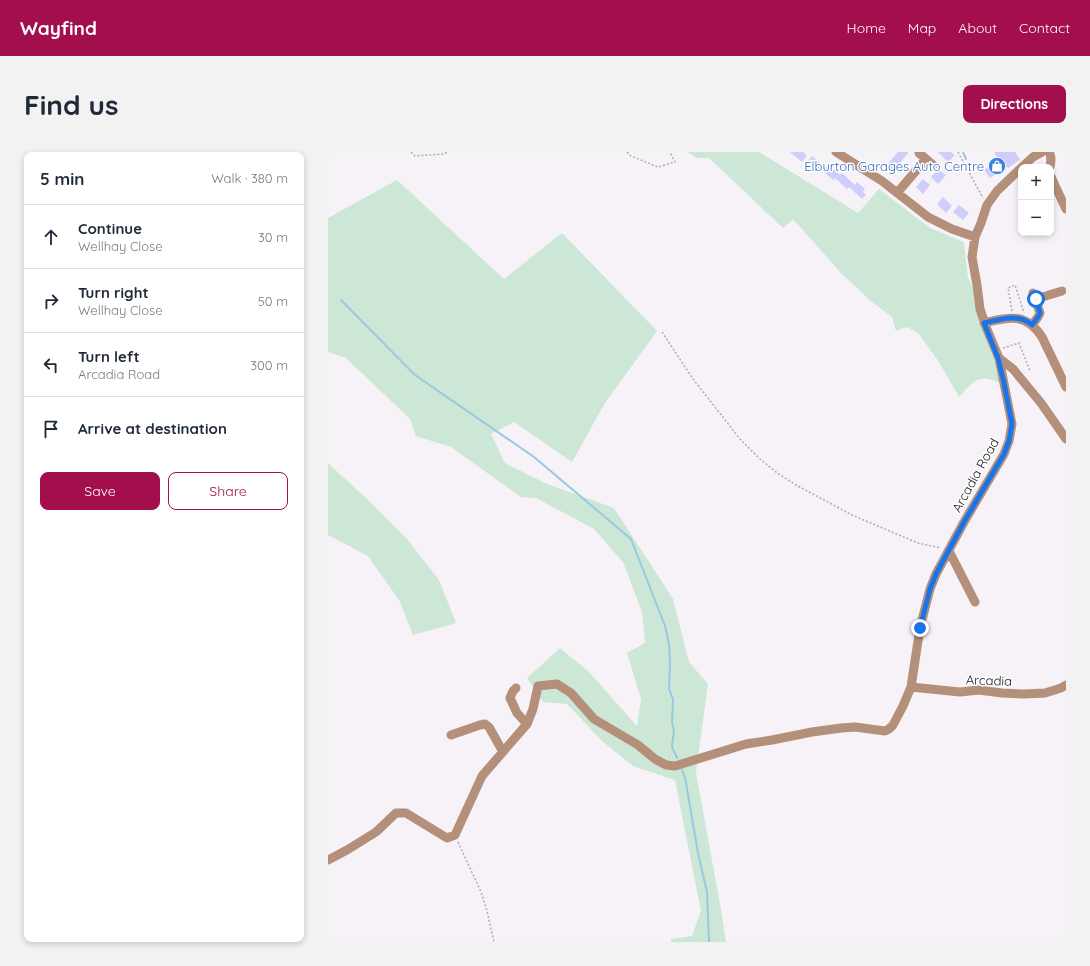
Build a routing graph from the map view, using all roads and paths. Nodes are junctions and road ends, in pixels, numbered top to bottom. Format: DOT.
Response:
graph roads {
  1 [pos="411,152"];
  2 [pos="447,152"];
  3 [pos="627,152"];
  4 [pos="670,152"];
  5 [pos="958,152"];
  6 [pos="1042,152"];
  7 [pos="1049,152"];
  8 [pos="839,153"];
  9 [pos="1031,154"];
  10 [pos="926,159"];
  11 [pos="1025,164"];
  12 [pos="1051,164"];
  13 [pos="1018,172"];
  14 [pos="1054,183"];
  15 [pos="897,193"];
  16 [pos="987,205"];
  17 [pos="1066,209"];
  18 [pos="975,237"];
  19 [pos="1062,291"];
  20 [pos="1014,318"];
  21 [pos="984,323"];
  22 [pos="1028,323"];
  23 [pos="662,332"];
  24 [pos="997,355"];
  25 [pos="1030,370"];
  26 [pos="1066,387"];
  27 [pos="1066,439"];
  28 [pos="948,550"];
  29 [pos="975,602"];
  30 [pos="1066,685"];
  31 [pos="911,687"];
  32 [pos="516,688"];
  33 [pos="527,724"];
  34 [pos="451,735"];
  35 [pos="503,752"];
  36 [pos="455,835"];
  37 [pos="328,860"];
  38 [pos="494,942"];
  1 -- 2 [label="path"];
  3 -- 4 [label="path"];
  5 -- 16 [label="path"];
  6 -- 9 [label="street, Arcadia Road"];
  7 -- 12 [label="street"];
  8 -- 15 [label="street"];
  9 -- 11 [label="street, Arcadia Road"];
  10 -- 15 [label="street"];
  13 -- 16 [label="street, Arcadia Road"];
  14 -- 17 [label="street"];
  15 -- 18 [label="street"];
  16 -- 18 [label="street, Arcadia Road"];
  18 -- 21 [label="street, Arcadia Road"];
  19 -- 22 [label="street"];
  20 -- 21 [label="street"];
  20 -- 22 [label="street"];
  20 -- 22 [label="path"];
  21 -- 24 [label="street, Arcadia Road"];
  22 -- 26 [label="street"];
  23 -- 28 [label="path"];
  24 -- 25 [label="path"];
  24 -- 27 [label="street"];
  24 -- 28 [label="street, Arcadia Road"];
  28 -- 29 [label="street"];
  28 -- 31 [label="street, Arcadia Road"];
  30 -- 31 [label="street, Arcadia"];
  31 -- 33 [label="street, Arcadia Road"];
  32 -- 33 [label="street"];
  33 -- 35 [label="street"];
  34 -- 35 [label="street"];
  35 -- 36 [label="street"];
  36 -- 37 [label="street"];
  36 -- 38 [label="path"];
}
